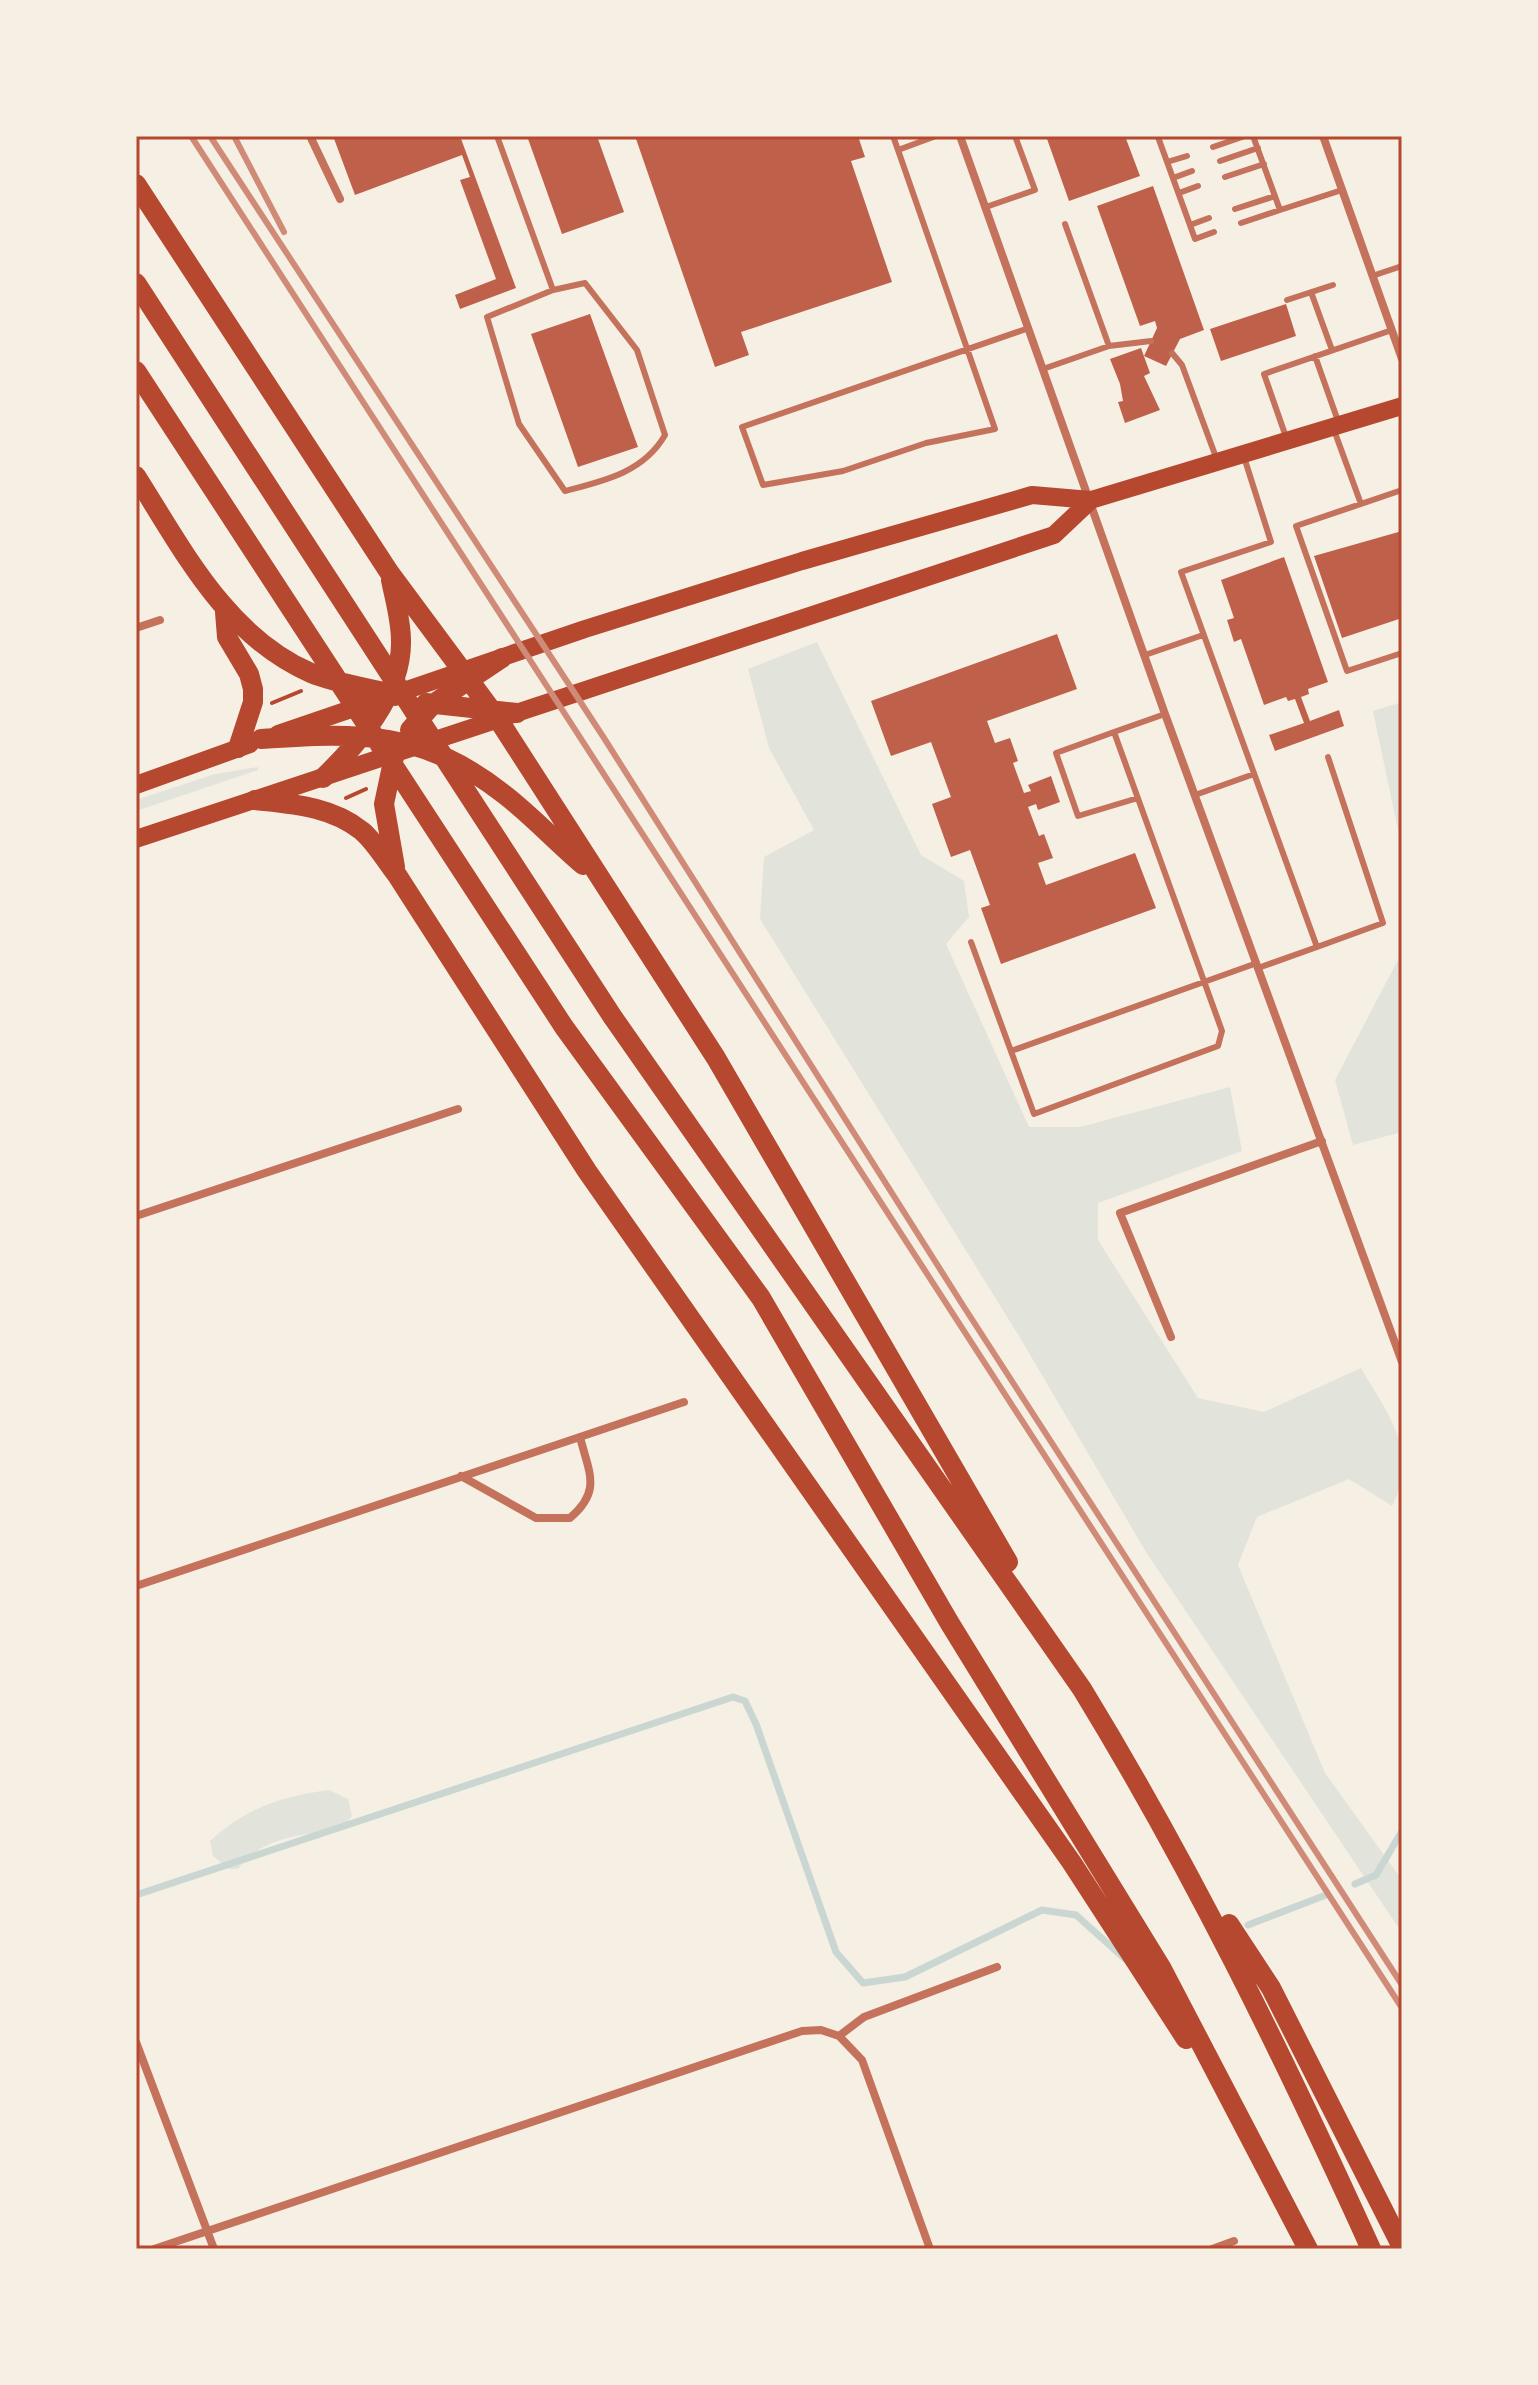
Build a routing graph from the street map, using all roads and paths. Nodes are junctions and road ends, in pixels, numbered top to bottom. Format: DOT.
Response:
graph roads {
  1 [pos="310,136"];
  2 [pos="497,136"];
  3 [pos="893,136"];
  4 [pos="936,136"];
  5 [pos="960,136"];
  6 [pos="1015,136"];
  7 [pos="1161,136"];
  8 [pos="1245,136"];
  9 [pos="1253,136"];
  10 [pos="1323,136"];
  11 [pos="1213,147"];
  12 [pos="1258,148"];
  13 [pos="898,150"];
  14 [pos="1187,156"];
  15 [pos="1220,161"];
  16 [pos="1167,162"];
  17 [pos="1264,164"];
  18 [pos="1192,171"];
  19 [pos="1225,177"];
  20 [pos="1173,178"];
  21 [pos="136,184"];
  22 [pos="1198,186"];
  23 [pos="1342,190"];
  24 [pos="1179,193"];
  25 [pos="136,194"];
  26 [pos="1275,196"];
  27 [pos="340,199"];
  28 [pos="986,207"];
  29 [pos="1235,209"];
  30 [pos="1280,210"];
  31 [pos="1209,218"];
  32 [pos="1241,223"];
  33 [pos="1065,224"];
  34 [pos="1190,225"];
  35 [pos="1214,232"];
  36 [pos="175,248"];
  37 [pos="1402,266"];
  38 [pos="1372,276"];
  39 [pos="136,283"];
  40 [pos="1333,285"];
  41 [pos="553,290"];
  42 [pos="1311,292"];
  43 [pos="1287,300"];
  44 [pos="1029,328"];
  45 [pos="1392,330"];
  46 [pos="1151,341"];
  47 [pos="1109,346"];
  48 [pos="967,350"];
  49 [pos="1332,350"];
  50 [pos="1172,353"];
  51 [pos="1315,356"];
  52 [pos="1402,359"];
  53 [pos="1043,369"];
  54 [pos="136,371"];
  55 [pos="1402,406"];
  56 [pos="1336,426"];
  57 [pos="1287,441"];
  58 [pos="1243,454"];
  59 [pos="1218,462"];
  60 [pos="136,476"];
  61 [pos="1402,490"];
  62 [pos="1091,500"];
  63 [pos="1361,504"];
  64 [pos="389,572"];
  65 [pos="225,612"];
  66 [pos="160,620"];
  67 [pos="136,628"];
  68 [pos="1203,635"];
  69 [pos="1402,653"];
  70 [pos="1145,655"];
  71 [pos="502,658"];
  72 [pos="466,675"];
  73 [pos="306,689"];
  74 [pos="390,695"];
  75 [pos="269,704"];
  76 [pos="433,704"];
  77 [pos="1165,714"];
  78 [pos="503,715"];
  79 [pos="1114,732"];
  80 [pos="361,735"];
  81 [pos="261,739"];
  82 [pos="405,746"];
  83 [pos="238,748"];
  84 [pos="1328,757"];
  85 [pos="1254,774"];
  86 [pos="323,778"];
  87 [pos="136,785"];
  88 [pos="366,789"];
  89 [pos="1195,795"];
  90 [pos="1138,798"];
  91 [pos="255,800"];
  92 [pos="340,801"];
  93 [pos="136,839"];
  94 [pos="397,875"];
  95 [pos="598,877"];
  96 [pos="971,942"];
  97 [pos="1317,947"];
  98 [pos="1257,965"];
  99 [pos="1204,984"];
  100 [pos="1011,1051"];
  101 [pos="458,1109"];
  102 [pos="1322,1141"];
  103 [pos="136,1216"];
  104 [pos="1171,1337"];
  105 [pos="1402,1362"];
  106 [pos="684,1402"];
  107 [pos="580,1437"];
  108 [pos="461,1476"];
  109 [pos="136,1586"];
  110 [pos="1082,1689"];
  111 [pos="1149,1799"];
  112 [pos="997,1967"];
  113 [pos="839,2036"];
  114 [pos="136,2042"];
  115 [pos="1246,2131"];
  116 [pos="207,2231"];
  117 [pos="1234,2241"];
  118 [pos="1402,2247"];
  119 [pos="154,2249"];
  120 [pos="214,2249"];
  121 [pos="930,2249"];
  122 [pos="1212,2249"];
  123 [pos="1308,2249"];
  124 [pos="1371,2249"];
  1 -- 27 [label="street"];
  2 -- 41 [label="lane"];
  3 -- 13 [label="lane"];
  4 -- 13 [label="lane"];
  5 -- 28 [label="street"];
  6 -- 28 [label="lane"];
  7 -- 16 [label="lane"];
  8 -- 11 [label="lane"];
  9 -- 12 [label="lane"];
  10 -- 23 [label="street"];
  12 -- 15 [label="lane"];
  12 -- 17 [label="lane"];
  13 -- 48 [label="lane"];
  14 -- 16 [label="lane"];
  16 -- 20 [label="lane"];
  17 -- 19 [label="lane"];
  17 -- 26 [label="lane"];
  18 -- 20 [label="lane"];
  20 -- 24 [label="lane"];
  21 -- 36 [label="highway"];
  22 -- 24 [label="lane"];
  23 -- 30 [label="lane"];
  23 -- 38 [label="street"];
  24 -- 34 [label="lane"];
  25 -- 36 [label="highway"];
  26 -- 29 [label="lane"];
  26 -- 30 [label="lane"];
  28 -- 44 [label="street"];
  30 -- 32 [label="lane"];
  31 -- 34 [label="lane"];
  33 -- 47 [label="lane"];
  34 -- 35 [label="lane"];
  36 -- 64 [label="highway"];
  37 -- 38 [label="lane"];
  38 -- 45 [label="street"];
  39 -- 110 [label="highway"];
  40 -- 42 [label="lane"];
  41 -- 41 [label="lane"];
  42 -- 43 [label="lane"];
  42 -- 49 [label="lane"];
  44 -- 48 [label="lane"];
  44 -- 53 [label="street"];
  45 -- 49 [label="lane"];
  45 -- 52 [label="street"];
  46 -- 47 [label="lane"];
  47 -- 53 [label="lane"];
  48 -- 48 [label="lane"];
  49 -- 51 [label="lane"];
  50 -- 59 [label="lane"];
  51 -- 56 [label="lane"];
  51 -- 57 [label="lane"];
  53 -- 62 [label="street"];
  54 -- 115 [label="highway"];
  55 -- 56 [label="main road"];
  56 -- 57 [label="main road"];
  56 -- 63 [label="lane"];
  57 -- 58 [label="main road"];
  58 -- 59 [label="main road"];
  58 -- 68 [label="lane"];
  59 -- 62 [label="main road"];
  60 -- 65 [label="highway"];
  61 -- 63 [label="lane"];
  62 -- 70 [label="street"];
  62 -- 71 [label="main road"];
  62 -- 78 [label="main road"];
  63 -- 69 [label="lane"];
  64 -- 72 [label="highway"];
  64 -- 74 [label="highway"];
  65 -- 74 [label="highway"];
  65 -- 83 [label="highway"];
  66 -- 67 [label="street"];
  68 -- 70 [label="lane"];
  68 -- 85 [label="lane"];
  70 -- 77 [label="street"];
  71 -- 72 [label="highway"];
  72 -- 74 [label="main road"];
  72 -- 76 [label="highway"];
  72 -- 78 [label="highway"];
  73 -- 75 [label="path"];
  74 -- 76 [label="highway"];
  74 -- 80 [label="highway"];
  74 -- 81 [label="main road"];
  76 -- 78 [label="highway"];
  76 -- 82 [label="highway"];
  77 -- 79 [label="lane"];
  77 -- 89 [label="street"];
  78 -- 82 [label="main road"];
  78 -- 95 [label="highway"];
  79 -- 90 [label="lane"];
  79 -- 90 [label="lane"];
  80 -- 81 [label="highway"];
  80 -- 82 [label="highway"];
  80 -- 86 [label="highway"];
  81 -- 83 [label="main road"];
  82 -- 86 [label="main road"];
  82 -- 94 [label="highway"];
  82 -- 95 [label="highway"];
  83 -- 87 [label="main road"];
  84 -- 97 [label="lane"];
  85 -- 89 [label="lane"];
  85 -- 97 [label="lane"];
  86 -- 91 [label="main road"];
  88 -- 92 [label="path"];
  89 -- 98 [label="street"];
  90 -- 99 [label="lane"];
  91 -- 93 [label="main road"];
  91 -- 94 [label="highway"];
  94 -- 115 [label="highway"];
  95 -- 110 [label="highway"];
  96 -- 100 [label="lane"];
  97 -- 98 [label="lane"];
  98 -- 99 [label="lane"];
  98 -- 102 [label="street"];
  99 -- 100 [label="lane"];
  99 -- 100 [label="lane"];
  101 -- 103 [label="street"];
  102 -- 104 [label="street"];
  102 -- 105 [label="street"];
  106 -- 107 [label="street"];
  107 -- 108 [label="street"];
  107 -- 108 [label="street"];
  108 -- 109 [label="street"];
  110 -- 111 [label="highway"];
  111 -- 118 [label="highway"];
  111 -- 124 [label="highway"];
  112 -- 113 [label="street"];
  113 -- 116 [label="street"];
  113 -- 121 [label="street"];
  114 -- 116 [label="street"];
  115 -- 123 [label="highway"];
  116 -- 119 [label="street"];
  116 -- 120 [label="street"];
  117 -- 122 [label="street"];
}
